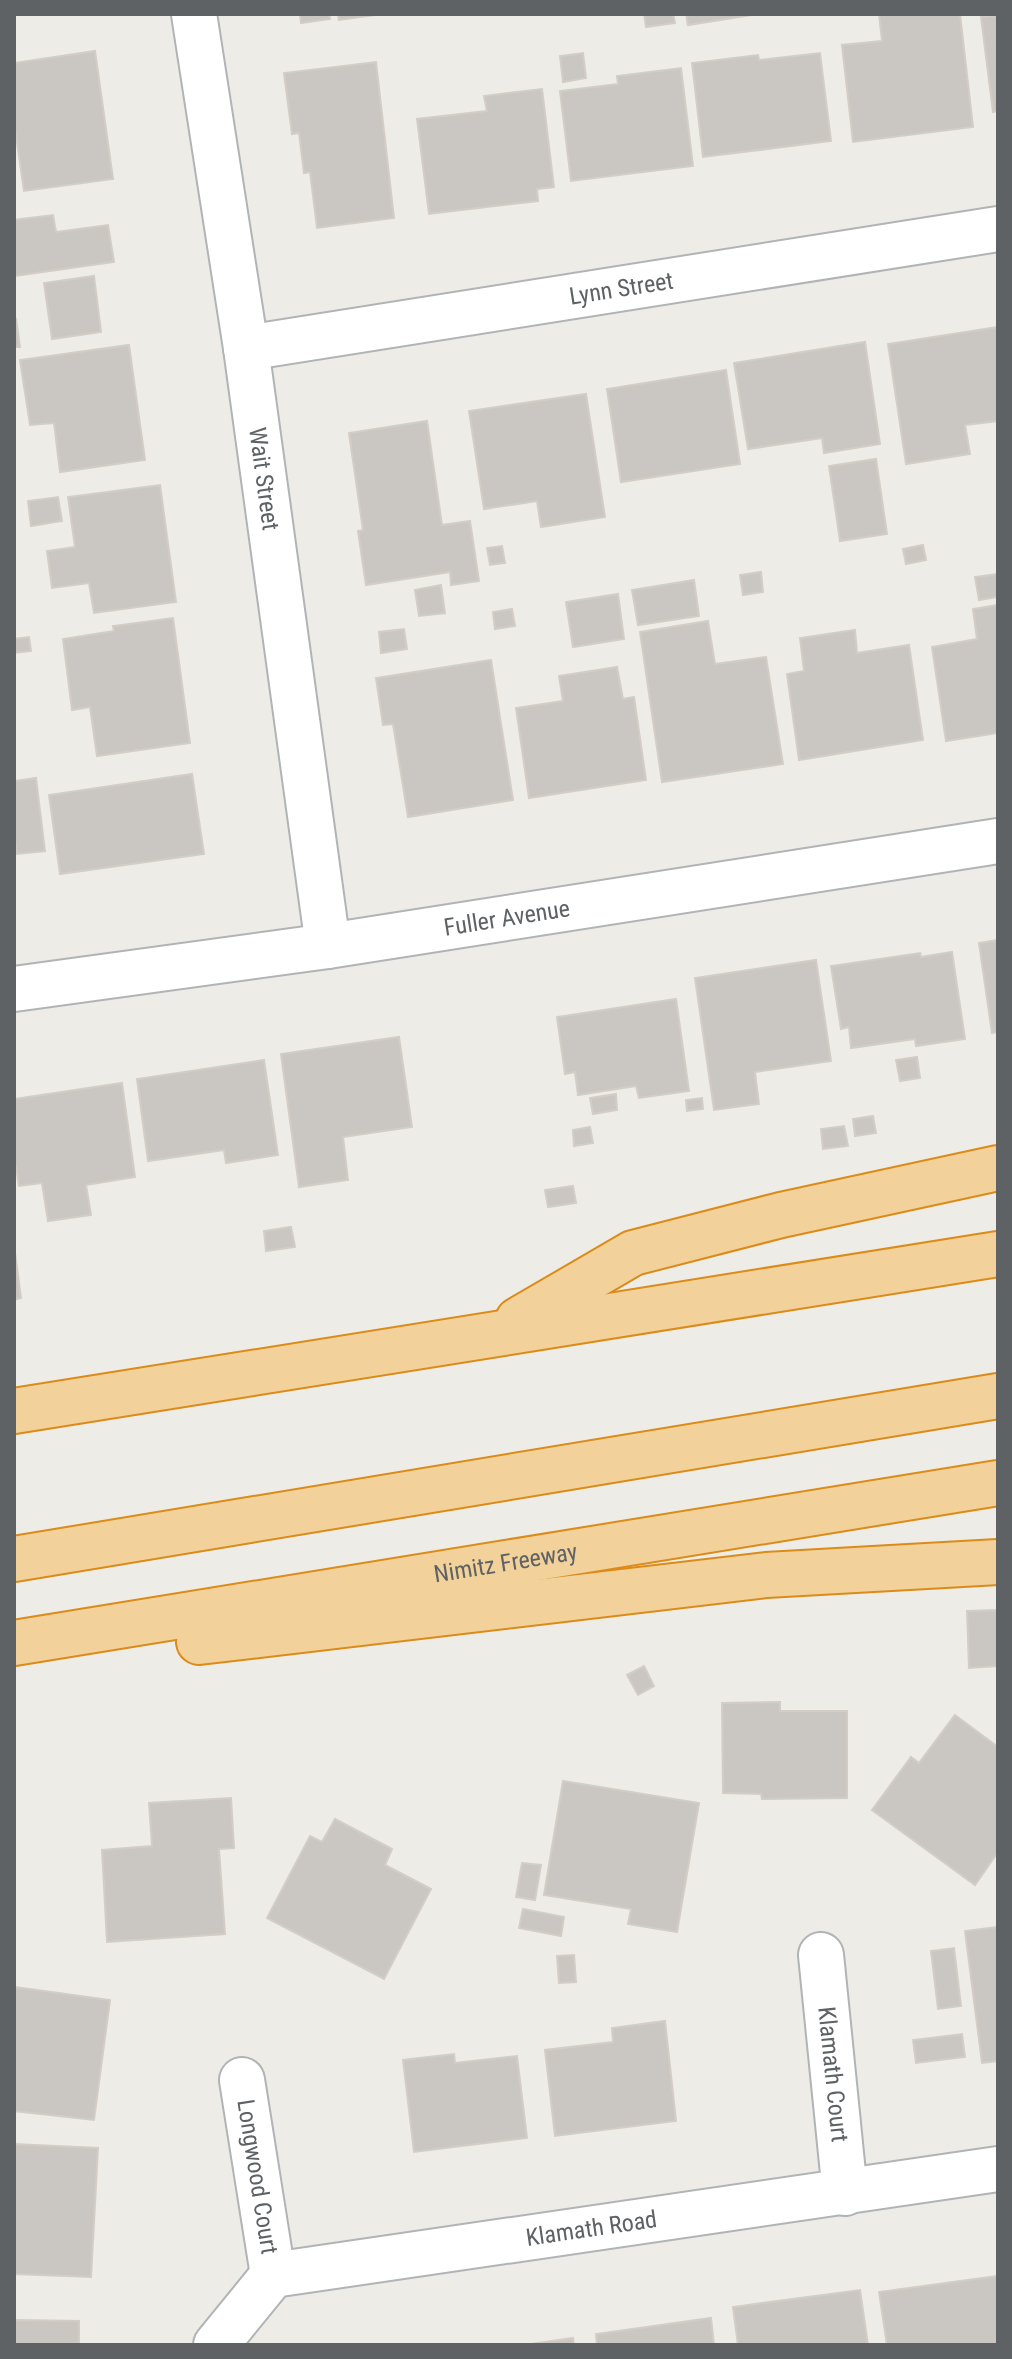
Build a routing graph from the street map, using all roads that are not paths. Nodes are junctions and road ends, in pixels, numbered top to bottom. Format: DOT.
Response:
graph roads {
  1 [pos="194,14"];
  2 [pos="998,229"];
  3 [pos="246,348"];
  4 [pos="998,841"];
  5 [pos="328,946"];
  6 [pos="14,989"];
  7 [pos="998,1168"];
  8 [pos="998,1254"];
  9 [pos="499,1332"];
  10 [pos="998,1396"];
  11 [pos="14,1411"];
  12 [pos="998,1483"];
  13 [pos="14,1559"];
  14 [pos="998,1562"];
  15 [pos="14,1643"];
  16 [pos="14,1663"];
  17 [pos="821,1955"];
  18 [pos="242,2080"];
  19 [pos="998,2169"];
  20 [pos="845,2193"];
  21 [pos="273,2275"];
  22 [pos="216,2345"];
  1 -- 3 [label="street, Wait Street"];
  2 -- 3 [label="street, Lynn Street"];
  3 -- 5 [label="street, Wait Street"];
  4 -- 5 [label="street, Fuller Avenue"];
  5 -- 6 [label="street, Fuller Avenue"];
  7 -- 9 [label="highway"];
  8 -- 9 [label="highway"];
  9 -- 11 [label="highway"];
  10 -- 13 [label="highway"];
  12 -- 15 [label="highway, Nimitz Freeway"];
  14 -- 16 [label="highway"];
  17 -- 20 [label="street, Klamath Court"];
  18 -- 21 [label="street, Longwood Court"];
  19 -- 20 [label="street, Klamath Road"];
  20 -- 21 [label="street, Klamath Road"];
  21 -- 22 [label="street"];
}
